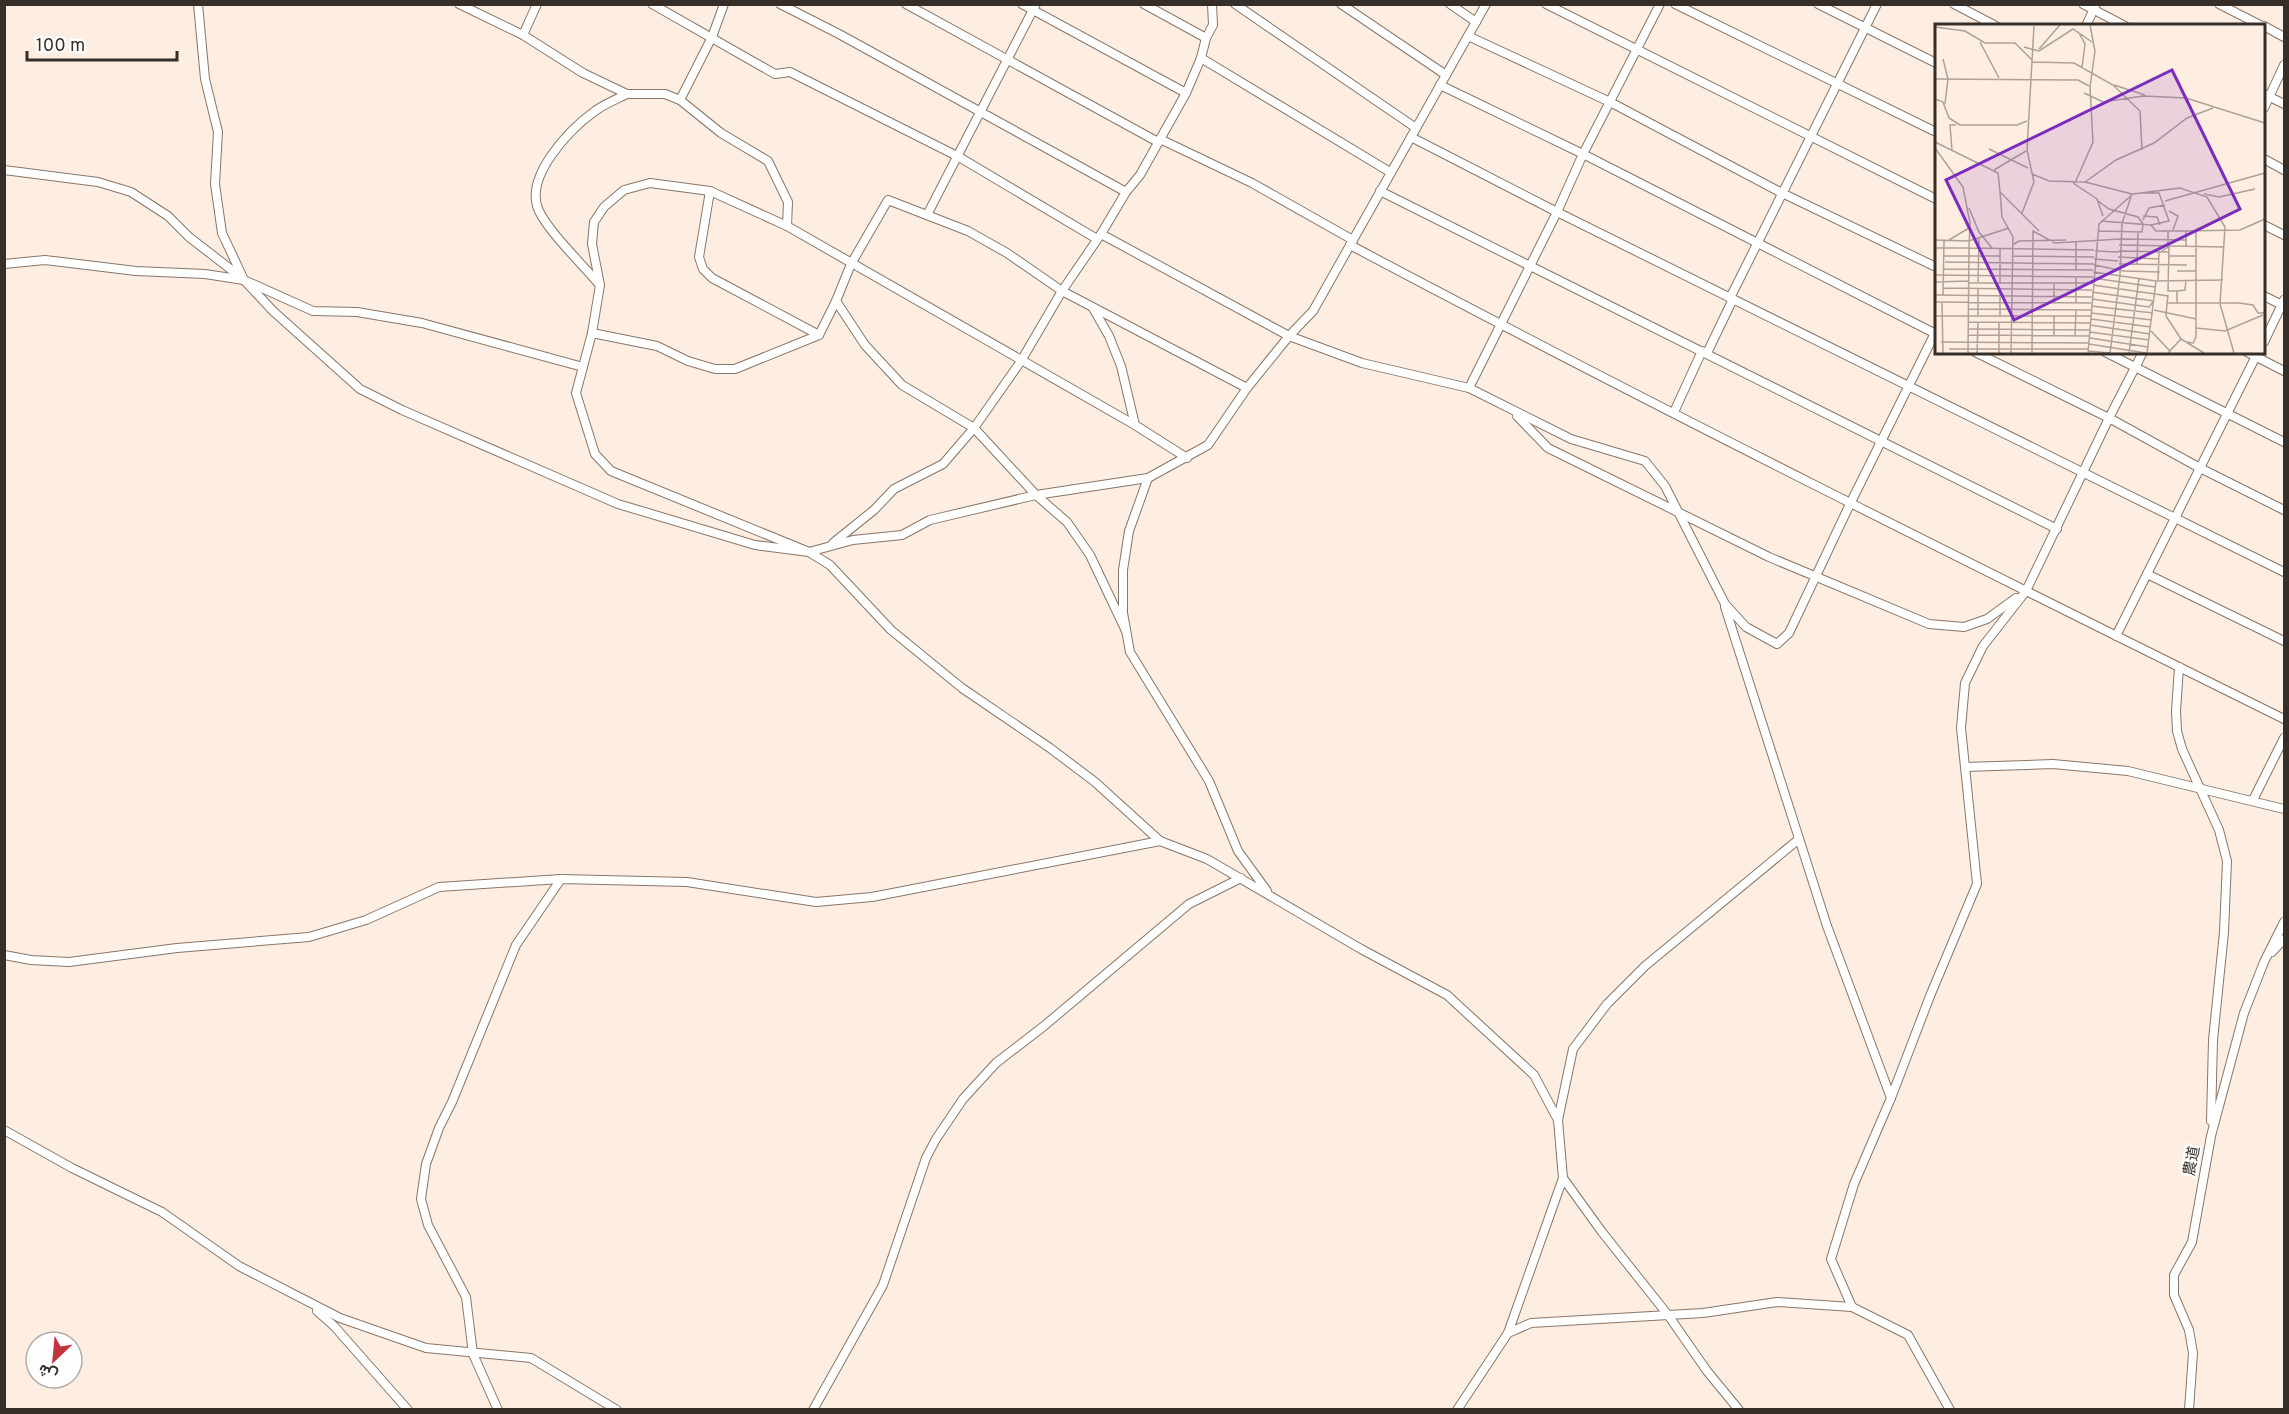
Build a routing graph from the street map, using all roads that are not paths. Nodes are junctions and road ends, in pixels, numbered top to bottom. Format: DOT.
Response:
graph roads {
  1 [pos="198,4"];
  2 [pos="459,4"];
  3 [pos="537,4"];
  4 [pos="652,4"];
  5 [pos="724,4"];
  6 [pos="780,4"];
  7 [pos="906,4"];
  8 [pos="1022,4"];
  9 [pos="1144,4"];
  10 [pos="1212,4"];
  11 [pos="1235,4"];
  12 [pos="1341,4"];
  13 [pos="1450,4"];
  14 [pos="1486,4"];
  15 [pos="1546,4"];
  16 [pos="1660,4"];
  17 [pos="1675,4"];
  18 [pos="1818,4"];
  19 [pos="1877,4"];
  20 [pos="1954,4"];
  21 [pos="2083,4"];
  22 [pos="2219,4"];
  23 [pos="2095,7"];
  24 [pos="1034,8"];
  25 [pos="1476,22"];
  26 [pos="1992,24"];
  27 [pos="2087,24"];
  28 [pos="2122,24"];
  29 [pos="2259,24"];
  30 [pos="2265,27"];
  31 [pos="1865,28"];
  32 [pos="523,35"];
  33 [pos="1468,36"];
  34 [pos="2284,37"];
  35 [pos="712,38"];
  36 [pos="1206,38"];
  37 [pos="1637,51"];
  38 [pos="1201,58"];
  39 [pos="1008,60"];
  40 [pos="1935,63"];
  41 [pos="2284,65"];
  42 [pos="1446,75"];
  43 [pos="1837,84"];
  44 [pos="1440,85"];
  45 [pos="1186,93"];
  46 [pos="627,94"];
  47 [pos="2266,95"];
  48 [pos="680,100"];
  49 [pos="1610,102"];
  50 [pos="2284,104"];
  51 [pos="982,112"];
  52 [pos="1416,128"];
  53 [pos="1935,132"];
  54 [pos="1411,137"];
  55 [pos="1811,137"];
  56 [pos="1159,141"];
  57 [pos="1583,154"];
  58 [pos="958,157"];
  59 [pos="2265,160"];
  60 [pos="4,170"];
  61 [pos="2284,170"];
  62 [pos="1390,172"];
  63 [pos="710,191"];
  64 [pos="1380,191"];
  65 [pos="1126,192"];
  66 [pos="1782,193"];
  67 [pos="1935,199"];
  68 [pos="1557,212"];
  69 [pos="927,215"];
  70 [pos="786,226"];
  71 [pos="2265,226"];
  72 [pos="2284,235"];
  73 [pos="1099,236"];
  74 [pos="1352,242"];
  75 [pos="1757,243"];
  76 [pos="4,264"];
  77 [pos="851,264"];
  78 [pos="1529,267"];
  79 [pos="1935,267"];
  80 [pos="244,280"];
  81 [pos="600,285"];
  82 [pos="1062,291"];
  83 [pos="2265,296"];
  84 [pos="1731,298"];
  85 [pos="836,301"];
  86 [pos="2284,304"];
  87 [pos="1093,307"];
  88 [pos="1501,325"];
  89 [pos="1935,332"];
  90 [pos="592,333"];
  91 [pos="819,335"];
  92 [pos="1935,335"];
  93 [pos="1289,336"];
  94 [pos="2265,340"];
  95 [pos="1705,352"];
  96 [pos="1979,354"];
  97 [pos="2109,354"];
  98 [pos="2142,354"];
  99 [pos="2257,355"];
  100 [pos="1021,361"];
  101 [pos="583,367"];
  102 [pos="2136,368"];
  103 [pos="2284,371"];
  104 [pos="1908,386"];
  105 [pos="1247,388"];
  106 [pos="1470,388"];
  107 [pos="1507,407"];
  108 [pos="1674,412"];
  109 [pos="2228,414"];
  110 [pos="2109,418"];
  111 [pos="1135,425"];
  112 [pos="974,428"];
  113 [pos="1881,442"];
  114 [pos="2284,442"];
  115 [pos="1187,458"];
  116 [pos="2200,468"];
  117 [pos="2084,473"];
  118 [pos="1148,478"];
  119 [pos="1036,495"];
  120 [pos="1850,504"];
  121 [pos="2284,510"];
  122 [pos="1679,513"];
  123 [pos="2175,518"];
  124 [pos="2057,529"];
  125 [pos="830,545"];
  126 [pos="809,552"];
  127 [pos="2284,572"];
  128 [pos="2147,574"];
  129 [pos="1815,577"];
  130 [pos="2026,591"];
  131 [pos="1725,604"];
  132 [pos="1126,631"];
  133 [pos="2116,636"];
  134 [pos="2284,642"];
  135 [pos="2179,667"];
  136 [pos="2284,719"];
  137 [pos="2284,738"];
  138 [pos="1965,767"];
  139 [pos="2199,788"];
  140 [pos="2253,800"];
  141 [pos="2284,808"];
  142 [pos="1799,839"];
  143 [pos="1160,841"];
  144 [pos="1241,878"];
  145 [pos="561,879"];
  146 [pos="1269,894"];
  147 [pos="2284,922"];
  148 [pos="2284,939"];
  149 [pos="4,955"];
  150 [pos="2264,962"];
  151 [pos="1891,1098"];
  152 [pos="1558,1120"];
  153 [pos="4,1130"];
  154 [pos="2211,1136"];
  155 [pos="1563,1178"];
  156 [pos="310,1305"];
  157 [pos="1852,1307"];
  158 [pos="1668,1315"];
  159 [pos="1508,1334"];
  160 [pos="473,1354"];
  161 [pos="408,1410"];
  162 [pos="498,1410"];
  163 [pos="617,1410"];
  164 [pos="813,1410"];
  165 [pos="1457,1410"];
  166 [pos="1739,1410"];
  167 [pos="1950,1410"];
  168 [pos="2189,1410"];
  1 -- 80 [label="street"];
  2 -- 32 [label="street"];
  3 -- 32 [label="street"];
  4 -- 35 [label="street"];
  5 -- 35 [label="street"];
  6 -- 51 [label="street"];
  7 -- 39 [label="street"];
  8 -- 24 [label="street"];
  9 -- 36 [label="street"];
  10 -- 36 [label="street"];
  11 -- 52 [label="street"];
  12 -- 42 [label="street"];
  13 -- 25 [label="street"];
  14 -- 25 [label="street"];
  15 -- 37 [label="street"];
  16 -- 37 [label="street"];
  17 -- 43 [label="street"];
  18 -- 31 [label="street"];
  19 -- 31 [label="street"];
  20 -- 26 [label="street"];
  21 -- 23 [label="street"];
  22 -- 29 [label="street"];
  23 -- 27 [label="street"];
  23 -- 28 [label="street"];
  24 -- 39 [label="street"];
  24 -- 45 [label="street"];
  25 -- 33 [label="street"];
  30 -- 34 [label="street"];
  31 -- 40 [label="street"];
  31 -- 43 [label="street"];
  32 -- 46 [label="street"];
  33 -- 42 [label="street"];
  33 -- 49 [label="street"];
  35 -- 48 [label="street"];
  35 -- 58 [label="street"];
  36 -- 38 [label="street"];
  37 -- 49 [label="street"];
  37 -- 55 [label="street"];
  38 -- 45 [label="street"];
  38 -- 62 [label="street"];
  39 -- 51 [label="street"];
  39 -- 56 [label="street"];
  41 -- 47 [label="street"];
  42 -- 44 [label="street"];
  43 -- 53 [label="street"];
  43 -- 55 [label="street"];
  44 -- 52 [label="street"];
  44 -- 57 [label="street"];
  45 -- 56 [label="street"];
  46 -- 48 [label="street"];
  46 -- 81 [label="street"];
  47 -- 50 [label="street"];
  48 -- 70 [label="street"];
  49 -- 57 [label="street"];
  49 -- 66 [label="street"];
  51 -- 58 [label="street"];
  51 -- 65 [label="street"];
  52 -- 54 [label="street"];
  54 -- 62 [label="street"];
  54 -- 68 [label="street"];
  55 -- 66 [label="street"];
  55 -- 67 [label="street"];
  56 -- 65 [label="street"];
  56 -- 74 [label="street"];
  57 -- 68 [label="street"];
  57 -- 75 [label="street"];
  58 -- 69 [label="street"];
  58 -- 73 [label="street"];
  59 -- 61 [label="street"];
  60 -- 80 [label="street"];
  62 -- 64 [label="street"];
  63 -- 70 [label="street"];
  63 -- 81 [label="street"];
  63 -- 91 [label="street"];
  64 -- 74 [label="street"];
  64 -- 78 [label="street"];
  65 -- 73 [label="street"];
  66 -- 75 [label="street"];
  66 -- 79 [label="street"];
  68 -- 78 [label="street"];
  68 -- 84 [label="street"];
  69 -- 77 [label="street"];
  69 -- 82 [label="street"];
  70 -- 77 [label="street"];
  71 -- 72 [label="street"];
  73 -- 82 [label="street"];
  73 -- 93 [label="street"];
  74 -- 88 [label="street"];
  74 -- 93 [label="street"];
  75 -- 84 [label="street"];
  75 -- 89 [label="street"];
  76 -- 80 [label="street"];
  77 -- 85 [label="street"];
  77 -- 100 [label="street"];
  78 -- 88 [label="street"];
  78 -- 95 [label="street"];
  80 -- 101 [label="street"];
  80 -- 126 [label="street"];
  81 -- 90 [label="street"];
  82 -- 87 [label="street"];
  82 -- 100 [label="street"];
  83 -- 86 [label="street"];
  84 -- 95 [label="street"];
  84 -- 104 [label="street"];
  85 -- 91 [label="street"];
  85 -- 112 [label="street"];
  86 -- 94 [label="street"];
  87 -- 105 [label="street"];
  87 -- 111 [label="street"];
  88 -- 106 [label="street"];
  88 -- 108 [label="street"];
  90 -- 91 [label="street"];
  90 -- 101 [label="street"];
  92 -- 104 [label="street"];
  93 -- 105 [label="street"];
  93 -- 106 [label="street"];
  95 -- 108 [label="street"];
  95 -- 113 [label="street"];
  96 -- 110 [label="street"];
  97 -- 102 [label="street"];
  98 -- 102 [label="street"];
  99 -- 103 [label="street"];
  99 -- 109 [label="street"];
  100 -- 111 [label="street"];
  100 -- 112 [label="street"];
  101 -- 126 [label="street"];
  102 -- 109 [label="street"];
  102 -- 110 [label="street"];
  104 -- 113 [label="street"];
  104 -- 117 [label="street"];
  105 -- 115 [label="street"];
  106 -- 107 [label="street"];
  107 -- 122 [label="street"];
  107 -- 122 [label="street"];
  108 -- 120 [label="street"];
  109 -- 114 [label="street"];
  109 -- 116 [label="street"];
  110 -- 116 [label="street"];
  110 -- 117 [label="street"];
  111 -- 115 [label="street"];
  112 -- 119 [label="street"];
  112 -- 125 [label="street"];
  113 -- 120 [label="street"];
  113 -- 124 [label="street"];
  115 -- 118 [label="street"];
  116 -- 121 [label="street"];
  116 -- 123 [label="street"];
  117 -- 123 [label="street"];
  117 -- 124 [label="street"];
  118 -- 119 [label="street"];
  118 -- 132 [label="street"];
  119 -- 125 [label="street"];
  119 -- 132 [label="street"];
  120 -- 129 [label="street"];
  120 -- 130 [label="street"];
  122 -- 129 [label="street"];
  122 -- 131 [label="street"];
  123 -- 127 [label="street"];
  123 -- 128 [label="street"];
  124 -- 130 [label="street"];
  125 -- 126 [label="street"];
  126 -- 143 [label="street"];
  128 -- 133 [label="street"];
  128 -- 134 [label="street"];
  129 -- 130 [label="street"];
  129 -- 131 [label="street"];
  130 -- 133 [label="street"];
  130 -- 138 [label="street"];
  131 -- 142 [label="street"];
  132 -- 146 [label="street"];
  133 -- 135 [label="street"];
  135 -- 136 [label="street"];
  135 -- 139 [label="street"];
  137 -- 140 [label="street"];
  138 -- 139 [label="street"];
  138 -- 151 [label="street"];
  139 -- 140 [label="street"];
  139 -- 154 [label="street"];
  140 -- 141 [label="street"];
  142 -- 151 [label="street"];
  142 -- 152 [label="street"];
  143 -- 144 [label="street"];
  143 -- 145 [label="street"];
  144 -- 146 [label="street"];
  144 -- 164 [label="street"];
  145 -- 149 [label="street"];
  145 -- 160 [label="street"];
  146 -- 152 [label="street"];
  147 -- 150 [label="street, 農道"];
  148 -- 150 [label="street"];
  150 -- 154 [label="street, 農道"];
  151 -- 157 [label="street"];
  152 -- 155 [label="street"];
  153 -- 156 [label="street"];
  154 -- 168 [label="street, 農道"];
  155 -- 158 [label="street"];
  155 -- 159 [label="street"];
  156 -- 160 [label="street"];
  156 -- 161 [label="street"];
  157 -- 158 [label="street"];
  157 -- 167 [label="street"];
  158 -- 159 [label="street"];
  158 -- 166 [label="street"];
  159 -- 165 [label="street"];
  160 -- 162 [label="street"];
  160 -- 163 [label="street"];
}
